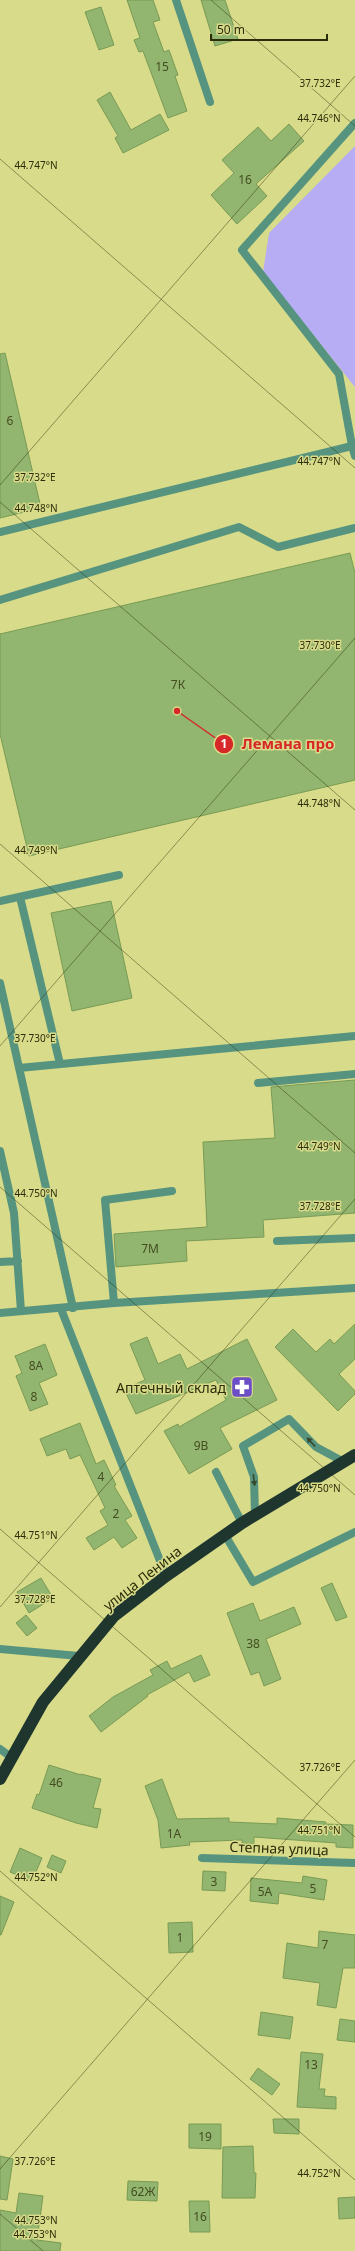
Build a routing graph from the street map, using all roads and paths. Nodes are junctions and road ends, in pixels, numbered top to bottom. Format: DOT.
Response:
graph roads {
  1 [pos="176,0"];
  2 [pos="210,102"];
  3 [pos="355,123"];
  4 [pos="352,446"];
  5 [pos="355,456"];
  6 [pos="355,528"];
  7 [pos="0,532"];
  8 [pos="0,600"];
  9 [pos="119,875"];
  10 [pos="20,896"];
  11 [pos="0,901"];
  12 [pos="0,983"];
  13 [pos="355,1036"];
  14 [pos="60,1064"];
  15 [pos="19,1068"];
  16 [pos="355,1074"];
  17 [pos="258,1083"];
  18 [pos="0,1151"];
  19 [pos="172,1191"];
  20 [pos="355,1238"];
  21 [pos="277,1241"];
  22 [pos="18,1261"];
  23 [pos="0,1262"];
  24 [pos="355,1288"];
  25 [pos="114,1303"];
  26 [pos="73,1308"];
  27 [pos="61,1309"];
  28 [pos="21,1311"];
  29 [pos="0,1313"];
  30 [pos="355,1455"];
  31 [pos="344,1462"];
  32 [pos="216,1472"];
  33 [pos="255,1515"];
  34 [pos="242,1523"];
  35 [pos="355,1532"];
  36 [pos="225,1535"];
  37 [pos="166,1576"];
  38 [pos="0,1649"];
  39 [pos="79,1656"];
  40 [pos="0,1749"];
  41 [pos="11,1757"];
  42 [pos="0,1779"];
  43 [pos="202,1858"];
  44 [pos="355,1863"];
  1 -- 2 [label="street"];
  3 -- 4 [label="street"];
  4 -- 5 [label="street"];
  4 -- 7 [label="street"];
  6 -- 8 [label="street"];
  9 -- 10 [label="street"];
  10 -- 11 [label="street"];
  10 -- 14 [label="street"];
  12 -- 15 [label="street"];
  13 -- 14 [label="street"];
  14 -- 15 [label="street"];
  15 -- 26 [label="street"];
  16 -- 17 [label="street"];
  18 -- 22 [label="street"];
  19 -- 25 [label="street"];
  20 -- 21 [label="street"];
  22 -- 23 [label="street"];
  22 -- 28 [label="street"];
  24 -- 25 [label="street"];
  25 -- 26 [label="street"];
  26 -- 27 [label="street"];
  27 -- 28 [label="street"];
  27 -- 37 [label="street"];
  28 -- 29 [label="street"];
  30 -- 31 [label="highway, улица Ленина"];
  31 -- 33 [label="highway, улица Ленина"];
  31 -- 33 [label="street, one-way"];
  32 -- 34 [label="street"];
  33 -- 34 [label="highway, улица Ленина"];
  34 -- 36 [label="highway, улица Ленина"];
  35 -- 36 [label="street"];
  36 -- 37 [label="highway, улица Ленина"];
  37 -- 39 [label="highway, улица Ленина"];
  38 -- 39 [label="street"];
  39 -- 41 [label="highway, улица Ленина"];
  40 -- 41 [label="street"];
  41 -- 42 [label="highway, улица Ленина"];
  43 -- 44 [label="street, Степная улица"];
}
